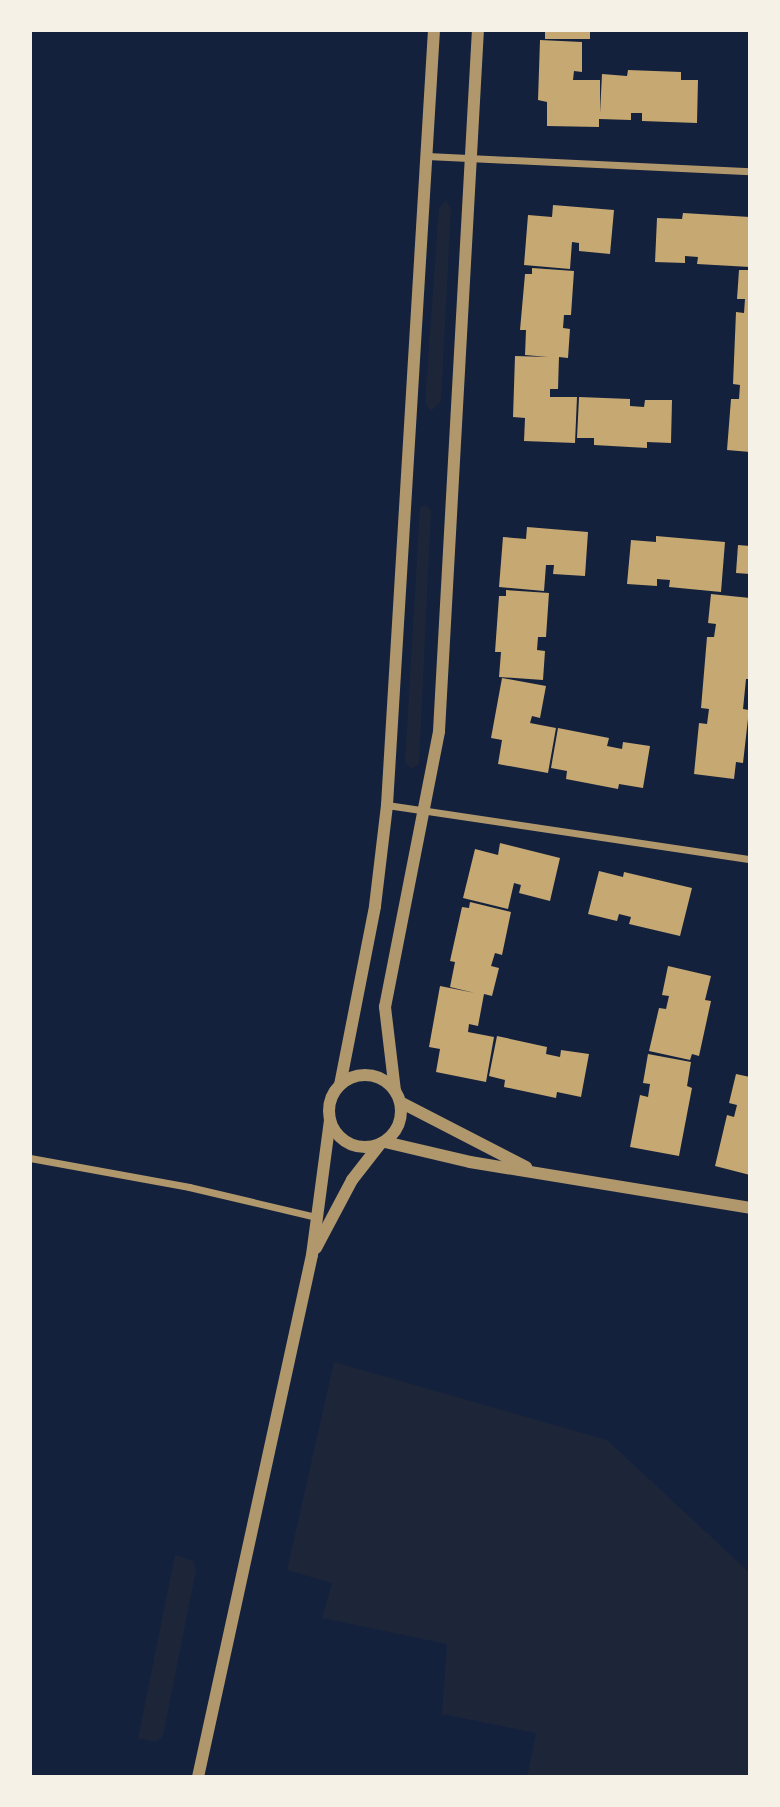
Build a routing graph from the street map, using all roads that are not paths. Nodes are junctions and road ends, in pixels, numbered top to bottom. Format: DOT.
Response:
graph roads {
  1 [pos="434,30"];
  2 [pos="478,30"];
  3 [pos="427,156"];
  4 [pos="470,159"];
  5 [pos="750,171"];
  6 [pos="387,805"];
  7 [pos="426,811"];
  8 [pos="750,859"];
  9 [pos="340,1085"];
  10 [pos="398,1097"];
  11 [pos="330,1120"];
  12 [pos="383,1143"];
  13 [pos="30,1158"];
  14 [pos="529,1169"];
  15 [pos="750,1208"];
  16 [pos="316,1217"];
  17 [pos="312,1255"];
  18 [pos="198,1777"];
  1 -- 3 [label="street"];
  2 -- 4 [label="street"];
  3 -- 4 [label="street"];
  3 -- 6 [label="street"];
  4 -- 5 [label="street"];
  4 -- 7 [label="street"];
  6 -- 7 [label="street"];
  6 -- 9 [label="street"];
  7 -- 8 [label="street"];
  7 -- 10 [label="street"];
  9 -- 10 [label="street"];
  9 -- 11 [label="street"];
  10 -- 12 [label="street"];
  10 -- 14 [label="street"];
  11 -- 12 [label="street"];
  11 -- 16 [label="street"];
  12 -- 14 [label="street"];
  12 -- 17 [label="street"];
  13 -- 16 [label="street"];
  14 -- 15 [label="street"];
  16 -- 17 [label="street"];
  17 -- 18 [label="street"];
}
